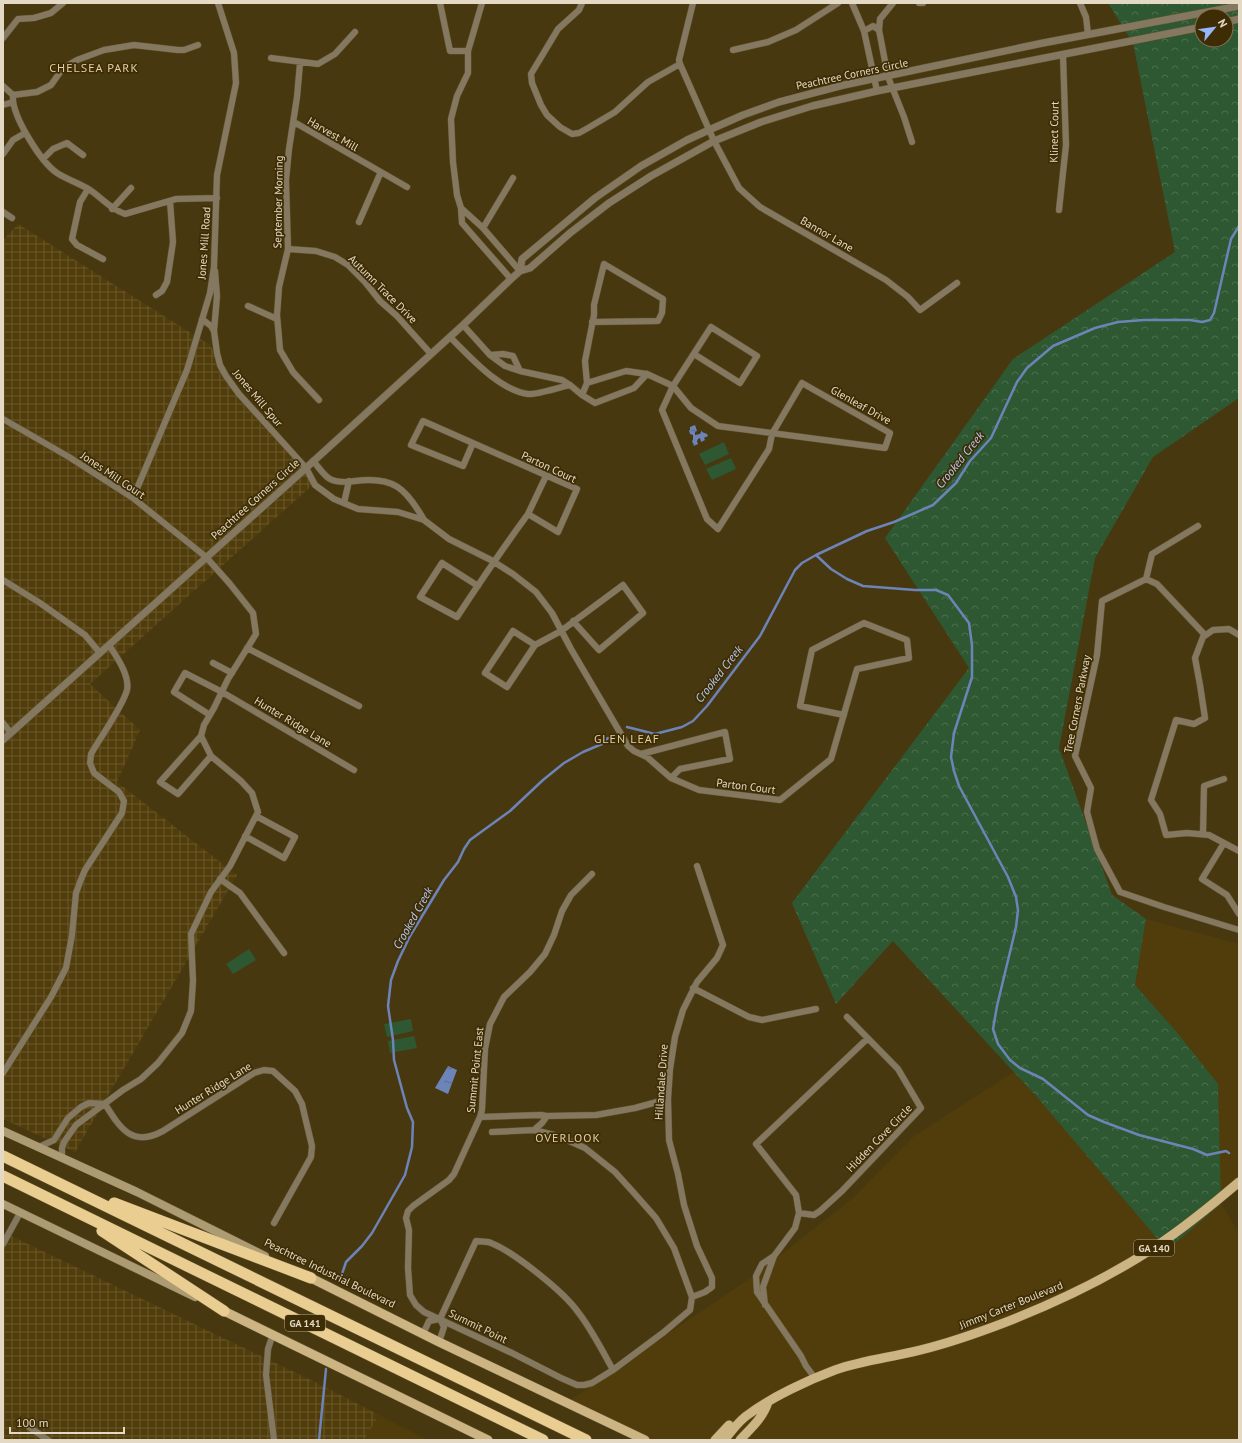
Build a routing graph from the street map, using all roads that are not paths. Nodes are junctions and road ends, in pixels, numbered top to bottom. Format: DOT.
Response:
graph roads {
  1 [pos="63,3"];
  2 [pos="218,3"];
  3 [pos="440,3"];
  4 [pos="482,3"];
  5 [pos="582,3"];
  6 [pos="838,3"];
  7 [pos="852,3"];
  8 [pos="893,3"];
  9 [pos="919,3"];
  10 [pos="923,3"];
  11 [pos="1080,3"];
  12 [pos="692,4"];
  13 [pos="1239,6"];
  14 [pos="1194,29"];
  15 [pos="878,30"];
  16 [pos="864,31"];
  17 [pos="355,32"];
  18 [pos="1088,34"];
  19 [pos="3,38"];
  20 [pos="198,45"];
  21 [pos="733,50"];
  22 [pos="468,51"];
  23 [pos="1063,54"];
  24 [pos="271,58"];
  25 [pos="300,63"];
  26 [pos="680,64"];
  27 [pos="888,77"];
  28 [pos="874,79"];
  29 [pos="3,86"];
  30 [pos="892,88"];
  31 [pos="877,91"];
  32 [pos="13,95"];
  33 [pos="13,102"];
  34 [pos="3,105"];
  35 [pos="294,122"];
  36 [pos="709,130"];
  37 [pos="25,132"];
  38 [pos="714,141"];
  39 [pos="912,142"];
  40 [pos="3,154"];
  41 [pos="83,155"];
  42 [pos="43,159"];
  43 [pos="382,173"];
  44 [pos="513,178"];
  45 [pos="407,187"];
  46 [pos="131,188"];
  47 [pos="88,189"];
  48 [pos="217,198"];
  49 [pos="170,201"];
  50 [pos="112,208"];
  51 [pos="461,208"];
  52 [pos="1059,210"];
  53 [pos="3,212"];
  54 [pos="12,218"];
  55 [pos="359,222"];
  56 [pos="483,228"];
  57 [pos="288,249"];
  58 [pos="103,258"];
  59 [pos="214,267"];
  60 [pos="520,271"];
  61 [pos="511,279"];
  62 [pos="957,283"];
  63 [pos="156,295"];
  64 [pos="248,306"];
  65 [pos="277,318"];
  66 [pos="202,319"];
  67 [pos="592,322"];
  68 [pos="462,325"];
  69 [pos="214,331"];
  70 [pos="450,337"];
  71 [pos="431,354"];
  72 [pos="694,354"];
  73 [pos="490,355"];
  74 [pos="520,371"];
  75 [pos="647,374"];
  76 [pos="586,383"];
  77 [pos="570,385"];
  78 [pos="673,386"];
  79 [pos="582,395"];
  80 [pos="320,400"];
  81 [pos="3,419"];
  82 [pos="772,434"];
  83 [pos="473,443"];
  84 [pos="313,461"];
  85 [pos="306,468"];
  86 [pos="546,476"];
  87 [pos="349,481"];
  88 [pos="133,498"];
  89 [pos="344,503"];
  90 [pos="528,514"];
  91 [pos="424,520"];
  92 [pos="1198,526"];
  93 [pos="206,557"];
  94 [pos="493,562"];
  95 [pos="1146,579"];
  96 [pos="3,580"];
  97 [pos="478,586"];
  98 [pos="573,621"];
  99 [pos="561,631"];
  100 [pos="1239,635"];
  101 [pos="1205,636"];
  102 [pos="109,644"];
  103 [pos="535,646"];
  104 [pos="247,648"];
  105 [pos="100,652"];
  106 [pos="213,663"];
  107 [pos="232,673"];
  108 [pos="222,692"];
  109 [pos="359,706"];
  110 [pos="210,715"];
  111 [pos="844,715"];
  112 [pos="3,724"];
  113 [pos="11,733"];
  114 [pos="201,736"];
  115 [pos="3,740"];
  116 [pos="640,754"];
  117 [pos="211,756"];
  118 [pos="354,770"];
  119 [pos="671,778"];
  120 [pos="1224,779"];
  121 [pos="256,816"];
  122 [pos="1203,834"];
  123 [pos="245,836"];
  124 [pos="1224,843"];
  125 [pos="1239,851"];
  126 [pos="697,866"];
  127 [pos="592,874"];
  128 [pos="220,879"];
  129 [pos="1239,914"];
  130 [pos="1239,930"];
  131 [pos="284,953"];
  132 [pos="693,988"];
  133 [pos="816,1009"];
  134 [pos="847,1017"];
  135 [pos="867,1039"];
  136 [pos="3,1073"];
  137 [pos="668,1099"];
  138 [pos="104,1104"];
  139 [pos="548,1116"];
  140 [pos="480,1117"];
  141 [pos="534,1130"];
  142 [pos="3,1131"];
  143 [pos="492,1132"];
  144 [pos="473,1133"];
  145 [pos="39,1147"];
  146 [pos="3,1156"];
  147 [pos="62,1158"];
  148 [pos="3,1176"];
  149 [pos="45,1176"];
  150 [pos="1239,1182"];
  151 [pos="3,1204"];
  152 [pos="66,1207"];
  153 [pos="20,1213"];
  154 [pos="799,1213"];
  155 [pos="274,1223"];
  156 [pos="3,1244"];
  157 [pos="774,1256"];
  158 [pos="311,1278"];
  159 [pos="692,1296"];
  160 [pos="765,1305"];
  161 [pos="224,1311"];
  162 [pos="440,1318"];
  163 [pos="273,1334"];
  164 [pos="423,1334"];
  165 [pos="438,1342"];
  166 [pos="613,1370"];
  167 [pos="815,1378"];
  168 [pos="768,1402"];
  169 [pos="29,1427"];
  170 [pos="743,1438"];
  171 [pos="48,1440"];
  172 [pos="274,1440"];
  173 [pos="488,1440"];
  174 [pos="543,1440"];
  175 [pos="586,1440"];
  176 [pos="645,1440"];
  177 [pos="715,1440"];
  178 [pos="724,1440"];
  1 -- 19 [label="street"];
  2 -- 48 [label="street, Jones Mill Road"];
  3 -- 22 [label="street"];
  4 -- 22 [label="street"];
  5 -- 26 [label="street"];
  6 -- 21 [label="street"];
  7 -- 16 [label="street"];
  8 -- 15 [label="street"];
  9 -- 10 [label="street"];
  11 -- 18 [label="street"];
  12 -- 26 [label="street"];
  13 -- 18 [label="street, Peachtree Corners Circle"];
  14 -- 23 [label="street, Peachtree Corners Circle"];
  15 -- 16 [label="street"];
  15 -- 27 [label="street"];
  16 -- 28 [label="street"];
  17 -- 25 [label="street"];
  18 -- 27 [label="street, Peachtree Corners Circle"];
  20 -- 32 [label="street"];
  22 -- 51 [label="street"];
  23 -- 30 [label="street, Peachtree Corners Circle"];
  23 -- 52 [label="street, Klinect Court"];
  24 -- 25 [label="street"];
  25 -- 35 [label="street, September Morning"];
  26 -- 36 [label="street, Bannor Lane"];
  27 -- 28 [label="street, Peachtree Corners Circle"];
  27 -- 30 [label="street"];
  28 -- 31 [label="street"];
  28 -- 36 [label="street, Peachtree Corners Circle"];
  29 -- 32 [label="street"];
  30 -- 31 [label="street, Peachtree Corners Circle"];
  30 -- 39 [label="street"];
  31 -- 38 [label="street, Peachtree Corners Circle"];
  32 -- 33 [label="street"];
  33 -- 34 [label="street"];
  33 -- 37 [label="street"];
  35 -- 43 [label="street, Harvest Mill"];
  35 -- 57 [label="street, September Morning"];
  36 -- 38 [label="street, Bannor Lane"];
  36 -- 60 [label="street, Peachtree Corners Circle"];
  37 -- 40 [label="street"];
  37 -- 42 [label="street"];
  38 -- 60 [label="street, Peachtree Corners Circle"];
  38 -- 62 [label="street, Bannor Lane"];
  41 -- 42 [label="street"];
  42 -- 47 [label="street"];
  43 -- 45 [label="street, Harvest Mill"];
  43 -- 55 [label="street"];
  44 -- 56 [label="street"];
  46 -- 50 [label="street"];
  47 -- 50 [label="street"];
  47 -- 58 [label="street"];
  48 -- 49 [label="street"];
  48 -- 59 [label="street, Jones Mill Road"];
  49 -- 50 [label="street"];
  49 -- 63 [label="street"];
  51 -- 56 [label="street"];
  51 -- 61 [label="street"];
  53 -- 54 [label="street"];
  56 -- 60 [label="street"];
  57 -- 65 [label="street, September Morning"];
  57 -- 71 [label="street, Autumn Trace Drive"];
  59 -- 66 [label="street, Jones Mill Road"];
  59 -- 69 [label="street, Jones Mill Spur"];
  60 -- 61 [label="street, Peachtree Corners Circle"];
  61 -- 68 [label="street, Peachtree Corners Circle"];
  64 -- 65 [label="street"];
  65 -- 80 [label="street, September Morning"];
  66 -- 69 [label="street"];
  66 -- 88 [label="street, Jones Mill Road"];
  67 -- 67 [label="street"];
  67 -- 76 [label="street"];
  68 -- 70 [label="street, Peachtree Corners Circle"];
  68 -- 73 [label="street"];
  69 -- 85 [label="street, Jones Mill Spur"];
  70 -- 71 [label="street, Peachtree Corners Circle"];
  70 -- 77 [label="street"];
  71 -- 84 [label="street, Peachtree Corners Circle"];
  72 -- 72 [label="street, Glenleaf Drive"];
  72 -- 78 [label="street, Glenleaf Drive"];
  73 -- 74 [label="street"];
  73 -- 74 [label="street"];
  74 -- 77 [label="street"];
  75 -- 76 [label="street, Glenleaf Drive"];
  75 -- 78 [label="street, Glenleaf Drive"];
  75 -- 79 [label="street"];
  76 -- 79 [label="street"];
  77 -- 79 [label="street"];
  78 -- 82 [label="street, Glenleaf Drive"];
  78 -- 82 [label="street, Glenleaf Drive"];
  81 -- 88 [label="street, Jones Mill Court"];
  82 -- 82 [label="street, Glenleaf Drive"];
  83 -- 83 [label="street, Parton Court"];
  83 -- 86 [label="street, Parton Court"];
  84 -- 85 [label="street, Peachtree Corners Circle"];
  84 -- 87 [label="street, Parton Court"];
  85 -- 89 [label="street, Parton Court"];
  85 -- 93 [label="street, Peachtree Corners Circle"];
  86 -- 90 [label="street"];
  86 -- 90 [label="street, Parton Court"];
  87 -- 89 [label="street"];
  87 -- 91 [label="street, Parton Court"];
  88 -- 93 [label="street, Jones Mill Court"];
  89 -- 91 [label="street, Parton Court"];
  90 -- 94 [label="street"];
  91 -- 94 [label="street, Parton Court"];
  92 -- 95 [label="street"];
  93 -- 102 [label="street, Peachtree Corners Circle"];
  93 -- 104 [label="street"];
  94 -- 97 [label="street"];
  94 -- 99 [label="street, Parton Court"];
  95 -- 101 [label="street"];
  95 -- 130 [label="street, Tree Corners Parkway"];
  96 -- 105 [label="street"];
  97 -- 97 [label="street"];
  98 -- 98 [label="street"];
  98 -- 99 [label="street"];
  99 -- 103 [label="street"];
  99 -- 116 [label="street, Parton Court"];
  100 -- 101 [label="street"];
  101 -- 122 [label="street"];
  102 -- 105 [label="street, Peachtree Corners Circle"];
  102 -- 136 [label="street"];
  103 -- 103 [label="street"];
  104 -- 107 [label="street"];
  104 -- 109 [label="street"];
  105 -- 113 [label="street, Peachtree Corners Circle"];
  106 -- 107 [label="street"];
  107 -- 108 [label="street"];
  108 -- 110 [label="street"];
  108 -- 110 [label="street, Hunter Ridge Lane"];
  108 -- 118 [label="street, Hunter Ridge Lane"];
  110 -- 114 [label="street"];
  111 -- 111 [label="street, Parton Court"];
  111 -- 119 [label="street, Parton Court"];
  112 -- 113 [label="street"];
  113 -- 115 [label="street, Peachtree Corners Circle"];
  114 -- 117 [label="street"];
  114 -- 117 [label="street"];
  116 -- 119 [label="street, Parton Court"];
  116 -- 119 [label="street, Parton Court"];
  117 -- 121 [label="street"];
  120 -- 122 [label="street"];
  121 -- 123 [label="street"];
  121 -- 123 [label="street"];
  122 -- 124 [label="street"];
  123 -- 128 [label="street"];
  124 -- 125 [label="street"];
  124 -- 129 [label="street"];
  126 -- 132 [label="street, Hillandale Drive"];
  127 -- 140 [label="street, Summit Point East"];
  128 -- 131 [label="street"];
  128 -- 138 [label="street"];
  132 -- 133 [label="street"];
  132 -- 137 [label="street, Hillandale Drive"];
  134 -- 135 [label="street, Hidden Cove Circle"];
  135 -- 154 [label="street"];
  135 -- 154 [label="street, Hidden Cove Circle"];
  137 -- 139 [label="street"];
  137 -- 159 [label="street, Hillandale Drive"];
  138 -- 145 [label="street"];
  138 -- 147 [label="street"];
  138 -- 155 [label="street, Hunter Ridge Lane"];
  139 -- 140 [label="street"];
  139 -- 141 [label="street"];
  140 -- 144 [label="street, Summit Point East"];
  141 -- 143 [label="street"];
  141 -- 159 [label="street"];
  142 -- 145 [label="main road, Peachtree Industrial Boulevard"];
  144 -- 162 [label="street, Summit Point"];
  145 -- 147 [label="main road, Peachtree Industrial Boulevard"];
  146 -- 149 [label="highway, GA 141"];
  147 -- 158 [label="main road, Peachtree Industrial Boulevard"];
  148 -- 152 [label="highway, GA 141"];
  149 -- 158 [label="highway"];
  149 -- 175 [label="highway, GA 141"];
  150 -- 167 [label="main road, Jimmy Carter Boulevard / GA 140"];
  151 -- 153 [label="main road"];
  152 -- 161 [label="highway"];
  152 -- 174 [label="highway, GA 141"];
  153 -- 156 [label="street"];
  153 -- 161 [label="main road"];
  154 -- 157 [label="street"];
  157 -- 160 [label="street"];
  157 -- 160 [label="street"];
  158 -- 164 [label="main road, Peachtree Industrial Boulevard"];
  159 -- 166 [label="street, Summit Point"];
  160 -- 167 [label="street"];
  161 -- 163 [label="main road"];
  162 -- 164 [label="street"];
  162 -- 165 [label="street"];
  162 -- 166 [label="street, Summit Point"];
  162 -- 166 [label="street"];
  163 -- 172 [label="street"];
  163 -- 173 [label="main road"];
  164 -- 165 [label="main road, Peachtree Industrial Boulevard"];
  165 -- 176 [label="main road, Peachtree Industrial Boulevard"];
  167 -- 168 [label="main road, Jimmy Carter Boulevard / GA 140"];
  168 -- 170 [label="main road"];
  168 -- 177 [label="main road"];
  168 -- 178 [label="main road, Jimmy Carter Boulevard / GA 140"];
  169 -- 171 [label="street"];
}
